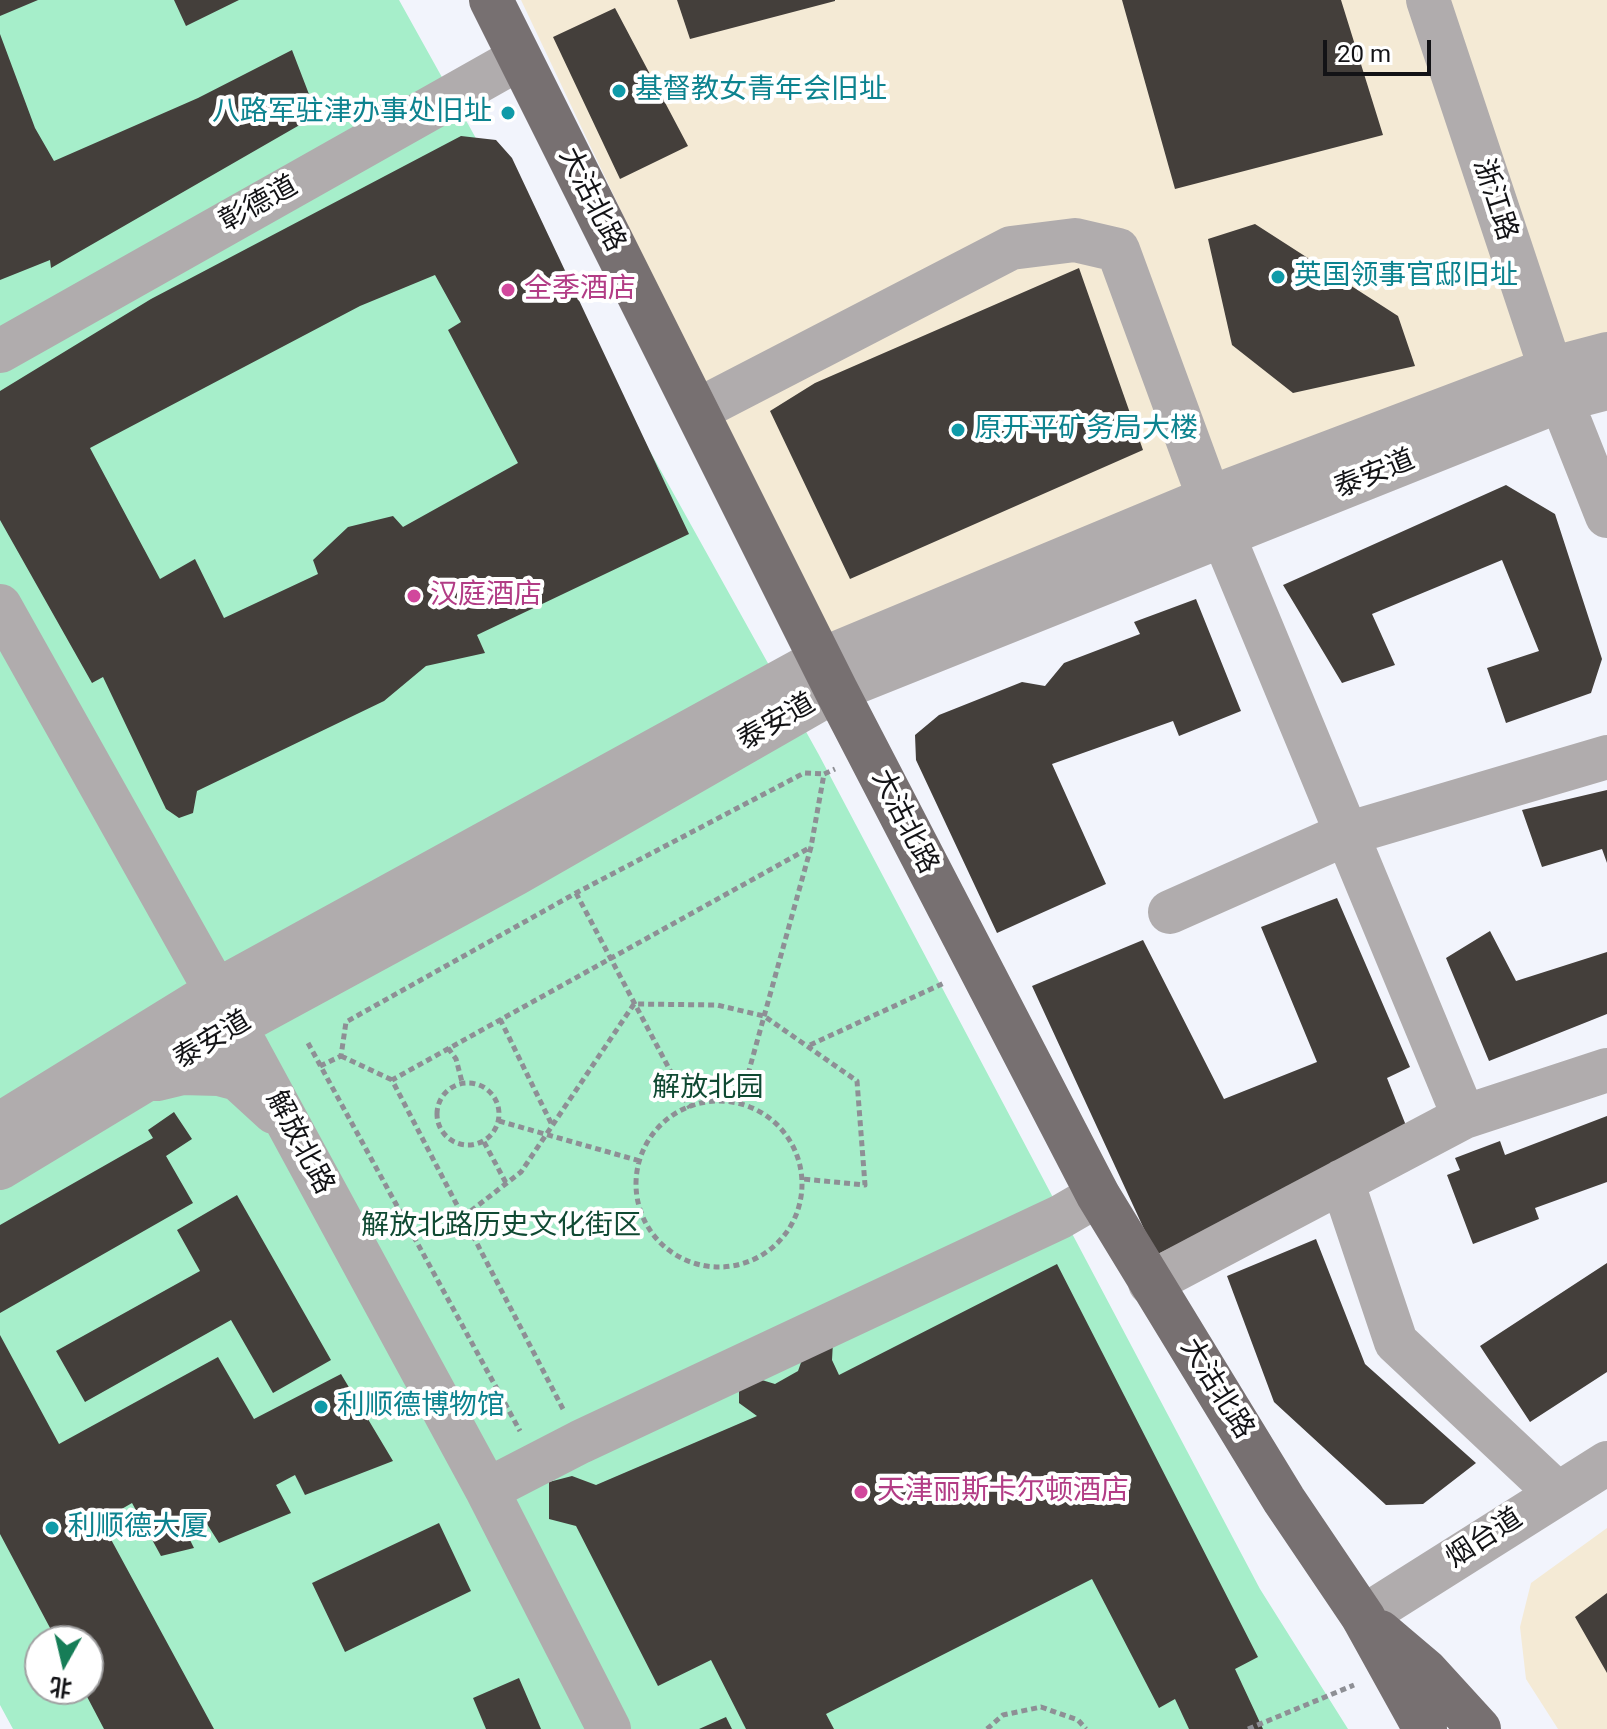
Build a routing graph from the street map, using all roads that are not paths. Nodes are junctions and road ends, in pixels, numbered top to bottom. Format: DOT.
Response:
graph roads {
  1 [pos="491,0"];
  2 [pos="1428,0"];
  3 [pos="518,59"];
  4 [pos="0,351"];
  5 [pos="1607,354"];
  6 [pos="1556,384"];
  7 [pos="1607,388"];
  8 [pos="698,410"];
  9 [pos="1216,516"];
  10 [pos="1607,516"];
  11 [pos="0,606"];
  12 [pos="828,675"];
  13 [pos="1607,757"];
  14 [pos="1346,834"];
  15 [pos="1170,912"];
  16 [pos="226,1009"];
  17 [pos="1607,1070"];
  18 [pos="136,1087"];
  19 [pos="1464,1117"];
  20 [pos="0,1124"];
  21 [pos="292,1131"];
  22 [pos="0,1168"];
  23 [pos="1342,1181"];
  24 [pos="1098,1195"];
  25 [pos="1150,1283"];
  26 [pos="1607,1463"];
  27 [pos="487,1490"];
  28 [pos="1557,1493"];
  29 [pos="1363,1617"];
  30 [pos="609,1729"];
  31 [pos="1425,1729"];
  32 [pos="1479,1729"];
  1 -- 3 [label="main road, 大沽北路"];
  2 -- 6 [label="street, 浙江路"];
  3 -- 4 [label="street, 彰德道"];
  3 -- 8 [label="main road, 大沽北路"];
  5 -- 6 [label="street, 泰安道"];
  6 -- 7 [label="street, 泰安道"];
  6 -- 9 [label="street, 泰安道"];
  6 -- 10 [label="street, 浙江路"];
  8 -- 9 [label="street"];
  8 -- 12 [label="main road, 大沽北路"];
  9 -- 12 [label="street, 泰安道"];
  9 -- 14 [label="street"];
  11 -- 16 [label="street, 解放北路"];
  12 -- 16 [label="street, 泰安道"];
  12 -- 24 [label="main road, 大沽北路"];
  13 -- 14 [label="street"];
  14 -- 15 [label="street"];
  14 -- 19 [label="street"];
  16 -- 18 [label="street, 泰安道"];
  16 -- 20 [label="street, 泰安道"];
  16 -- 21 [label="street, 解放北路"];
  17 -- 19 [label="street"];
  18 -- 21 [label="street"];
  18 -- 22 [label="street, 泰安道"];
  19 -- 23 [label="street"];
  21 -- 27 [label="street, 解放北路"];
  23 -- 25 [label="street"];
  23 -- 28 [label="street"];
  24 -- 25 [label="main road, 大沽北路"];
  24 -- 27 [label="street"];
  25 -- 29 [label="main road, 大沽北路"];
  26 -- 28 [label="street, 烟台道"];
  27 -- 30 [label="street, 解放北路"];
  28 -- 29 [label="street, 烟台道"];
  29 -- 31 [label="main road, 大沽北路"];
  29 -- 32 [label="main road, 大沽北路"];
}
